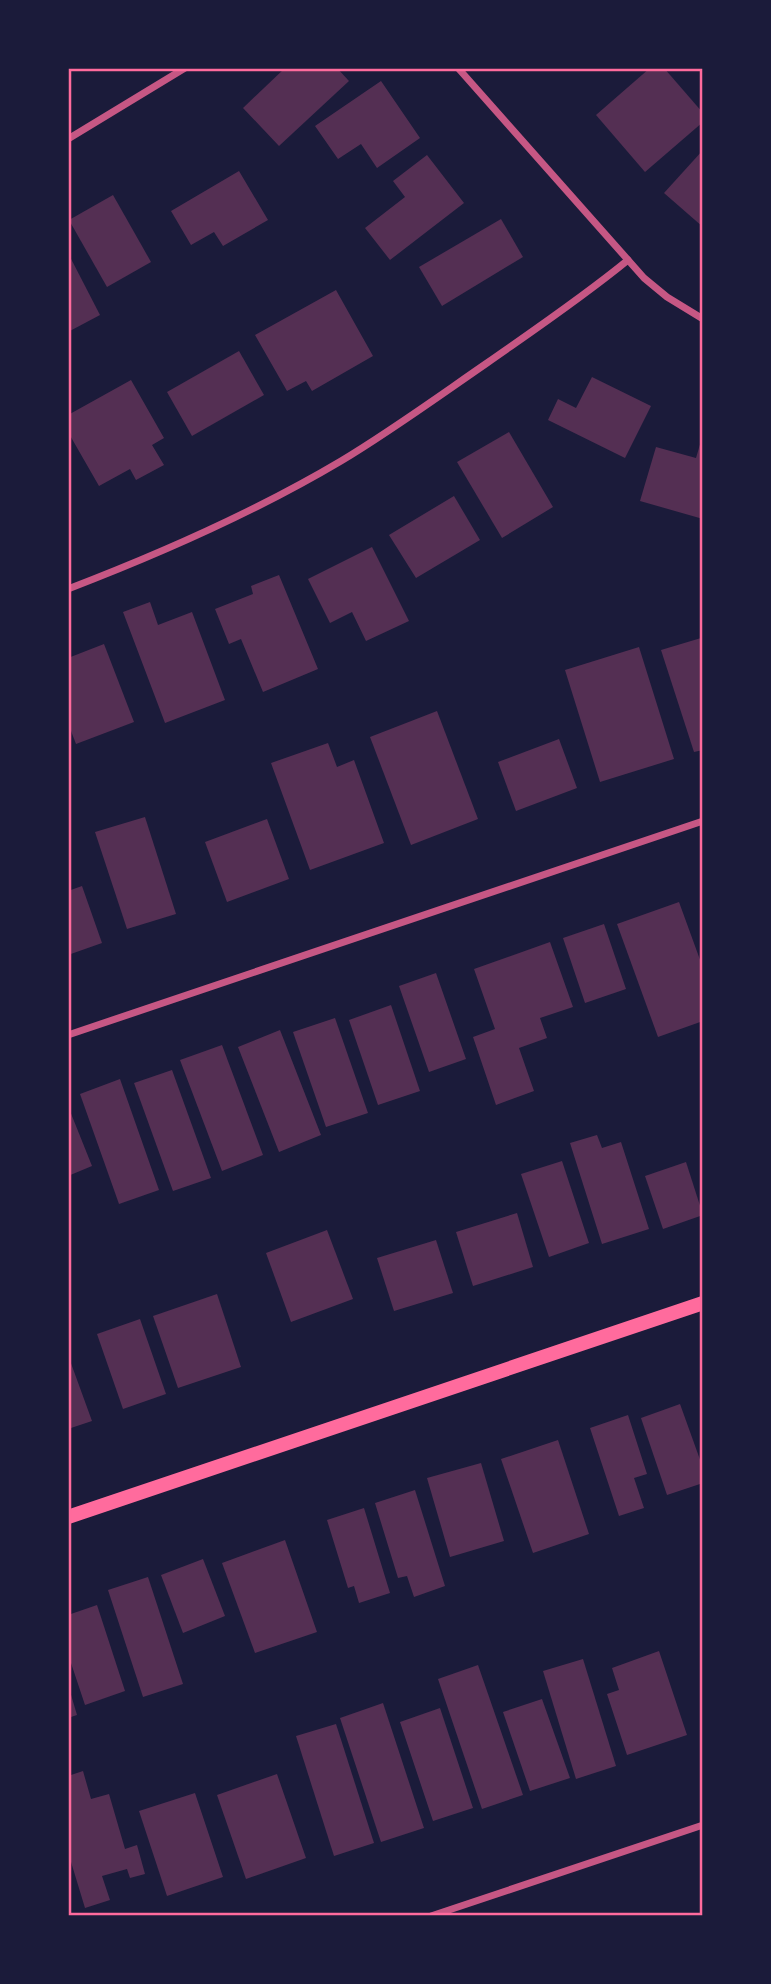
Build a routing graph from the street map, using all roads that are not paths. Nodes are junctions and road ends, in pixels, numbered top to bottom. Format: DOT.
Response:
graph roads {
  1 [pos="185,68"];
  2 [pos="458,68"];
  3 [pos="68,139"];
  4 [pos="628,260"];
  5 [pos="703,318"];
  6 [pos="68,589"];
  7 [pos="703,821"];
  8 [pos="68,1035"];
  9 [pos="703,1303"];
  10 [pos="68,1517"];
  11 [pos="703,1825"];
  12 [pos="436,1915"];
  1 -- 3 [label="street"];
  2 -- 4 [label="street"];
  4 -- 5 [label="street"];
  4 -- 6 [label="street"];
  7 -- 8 [label="street"];
  9 -- 10 [label="main road"];
  11 -- 12 [label="street"];
}
